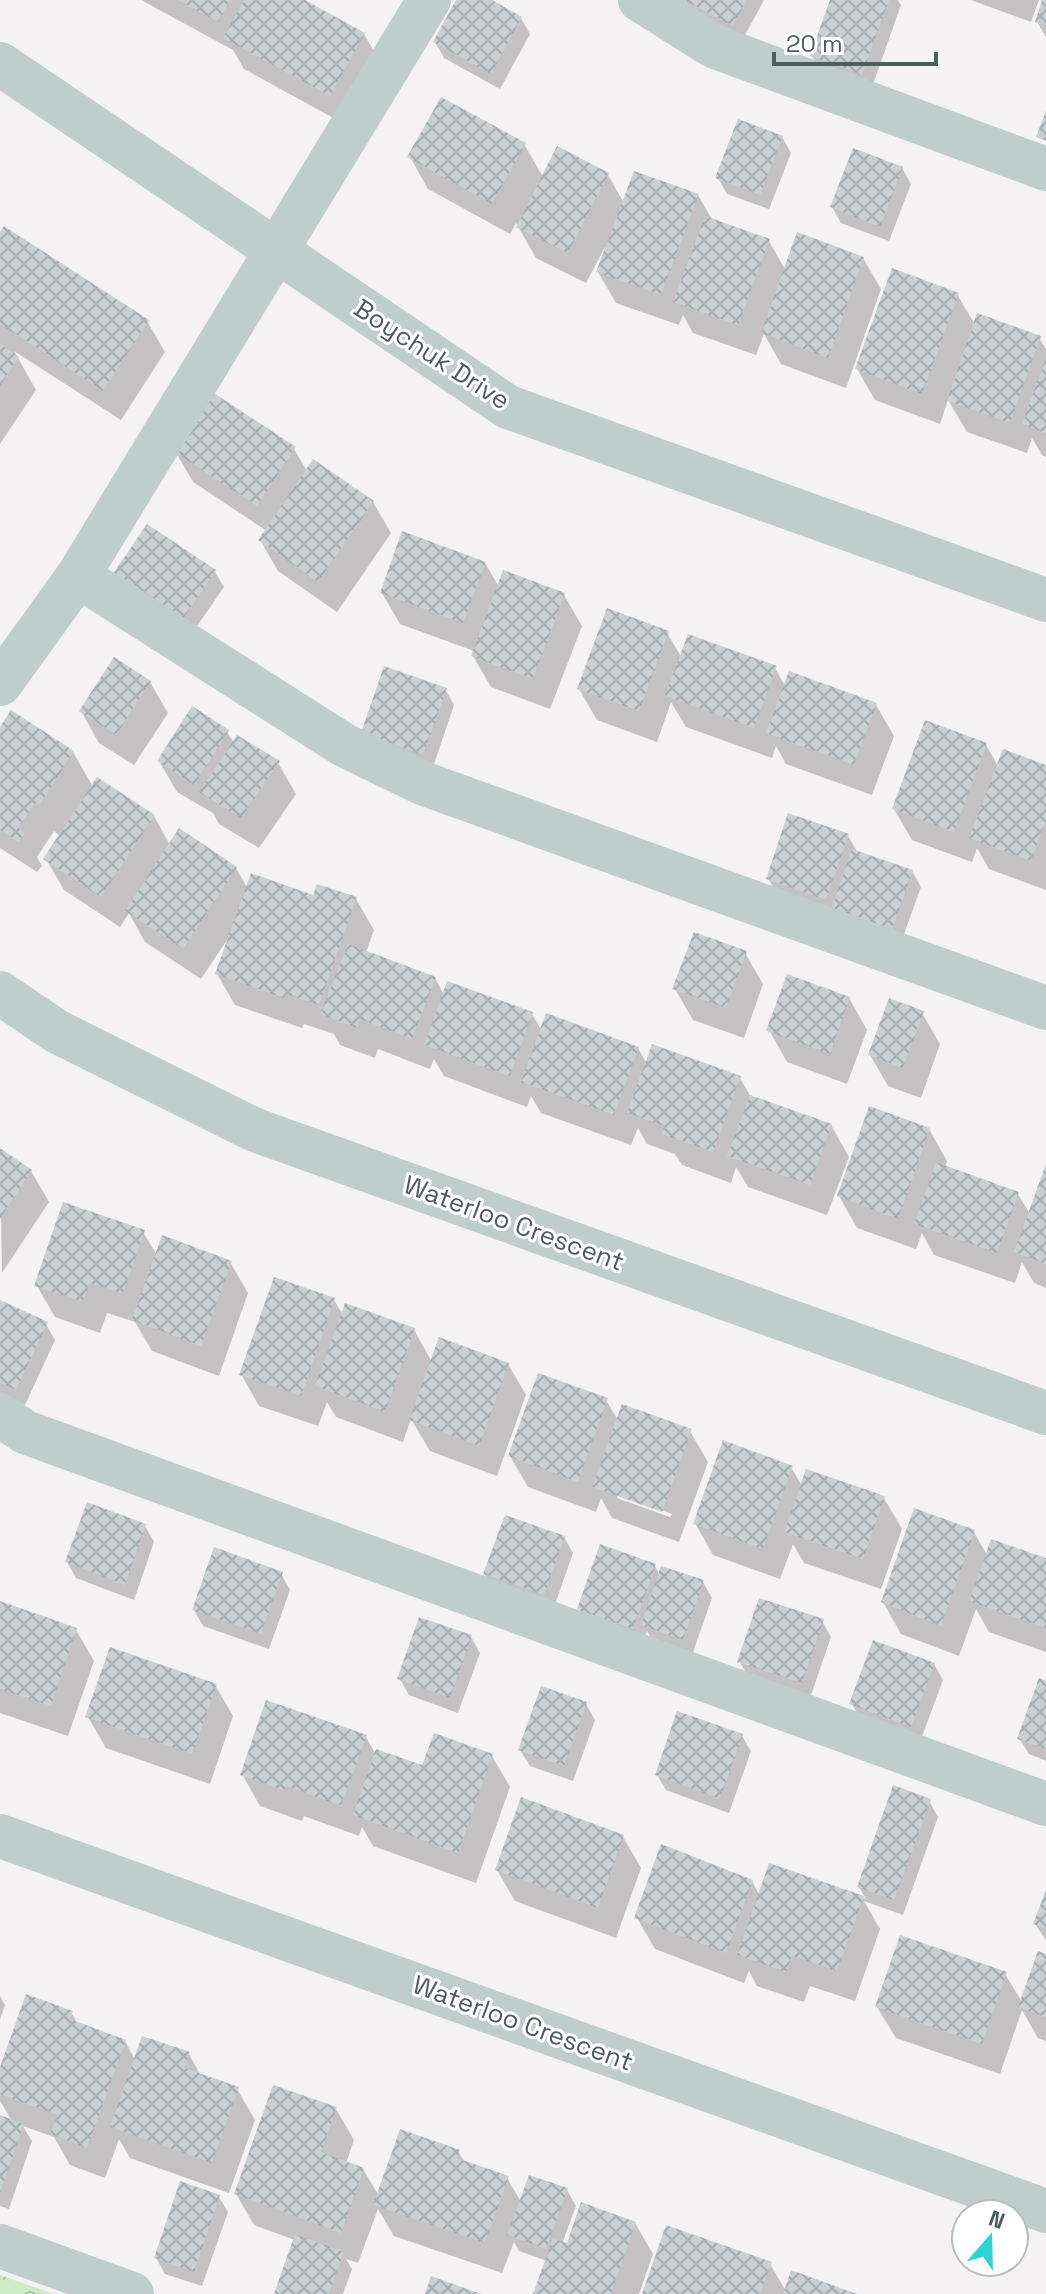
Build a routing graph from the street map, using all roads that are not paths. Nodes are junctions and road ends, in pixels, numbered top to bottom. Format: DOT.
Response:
graph roads {
  1 [pos="429,0"];
  2 [pos="640,0"];
  3 [pos="0,64"];
  4 [pos="1046,169"];
  5 [pos="277,251"];
  6 [pos="78,576"];
  7 [pos="1046,600"];
  8 [pos="0,684"];
  9 [pos="0,993"];
  10 [pos="1046,1008"];
  11 [pos="1046,1413"];
  12 [pos="0,1415"];
  13 [pos="1046,1804"];
  14 [pos="0,1836"];
  15 [pos="1046,2211"];
  16 [pos="0,2246"];
  17 [pos="132,2294"];
  1 -- 5 [label="street"];
  2 -- 4 [label="street"];
  3 -- 5 [label="street, Boychuk Drive"];
  5 -- 6 [label="street"];
  5 -- 7 [label="street, Boychuk Drive"];
  6 -- 8 [label="street"];
  6 -- 10 [label="street"];
  9 -- 11 [label="street, Waterloo Crescent"];
  12 -- 13 [label="street"];
  14 -- 15 [label="street, Waterloo Crescent"];
  16 -- 17 [label="street"];
}
